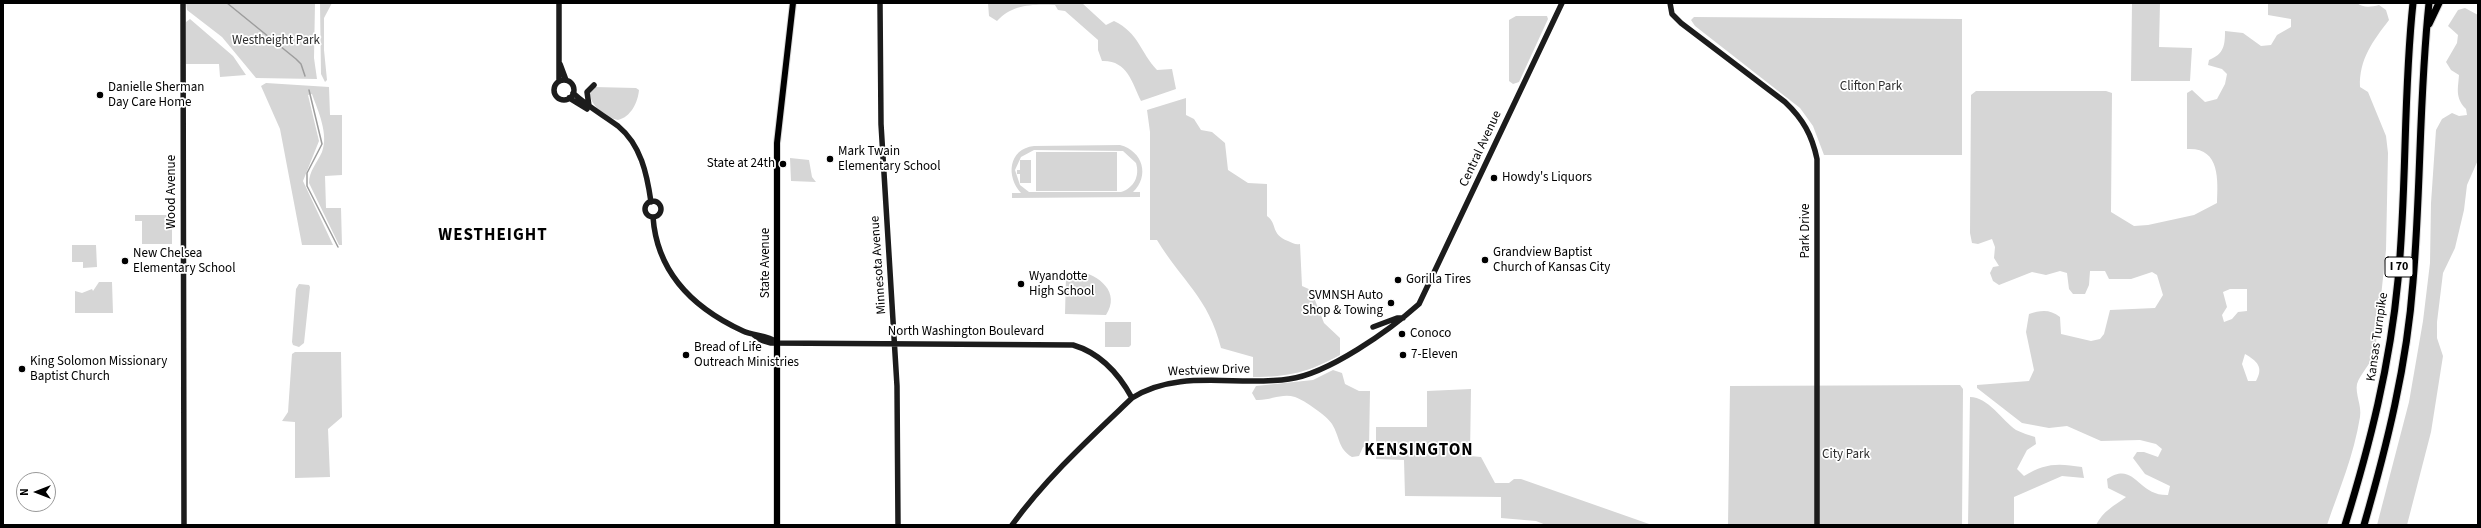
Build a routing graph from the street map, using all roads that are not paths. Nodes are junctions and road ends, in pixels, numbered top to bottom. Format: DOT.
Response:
graph roads {
  1 [pos="182,3"];
  2 [pos="558,3"];
  3 [pos="793,3"];
  4 [pos="880,3"];
  5 [pos="1562,3"];
  6 [pos="1670,3"];
  7 [pos="2429,3"];
  8 [pos="2439,3"];
  9 [pos="2412,4"];
  10 [pos="2426,30"];
  11 [pos="559,60"];
  12 [pos="566,80"];
  13 [pos="559,81"];
  14 [pos="594,85"];
  15 [pos="573,93"];
  16 [pos="569,98"];
  17 [pos="591,108"];
  18 [pos="651,202"];
  19 [pos="653,217"];
  20 [pos="1419,304"];
  21 [pos="1404,318"];
  22 [pos="1373,327"];
  23 [pos="777,342"];
  24 [pos="895,343"];
  25 [pos="1132,398"];
  26 [pos="184,525"];
  27 [pos="777,525"];
  28 [pos="898,525"];
  29 [pos="1012,525"];
  30 [pos="1817,525"];
  31 [pos="2345,525"];
  32 [pos="2364,525"];
  1 -- 26 [label="main road, Wood Avenue"];
  2 -- 11 [label="main road"];
  3 -- 23 [label="main road, State Avenue"];
  4 -- 24 [label="main road, Minnesota Avenue"];
  5 -- 20 [label="main road, Central Avenue"];
  6 -- 30 [label="main road, Park Drive"];
  7 -- 10 [label="highway, I 70"];
  8 -- 10 [label="highway"];
  9 -- 31 [label="highway, Kansas Turnpike / I 70"];
  10 -- 32 [label="highway, I 70"];
  11 -- 12 [label="main road"];
  11 -- 13 [label="main road"];
  12 -- 13 [label="main road"];
  12 -- 15 [label="main road"];
  13 -- 16 [label="main road"];
  14 -- 17 [label="main road"];
  15 -- 16 [label="main road"];
  15 -- 17 [label="main road"];
  16 -- 17 [label="main road"];
  17 -- 18 [label="main road"];
  18 -- 19 [label="main road"];
  18 -- 19 [label="main road"];
  19 -- 23 [label="main road, North Washington Boulevard"];
  20 -- 21 [label="main road, Westview Drive"];
  21 -- 22 [label="main road"];
  21 -- 25 [label="main road, Westview Drive"];
  23 -- 24 [label="main road, North Washington Boulevard"];
  23 -- 27 [label="main road, State Avenue"];
  24 -- 25 [label="main road, North Washington Boulevard"];
  24 -- 28 [label="main road, Minnesota Avenue"];
  25 -- 29 [label="main road, Westview Drive"];
}
